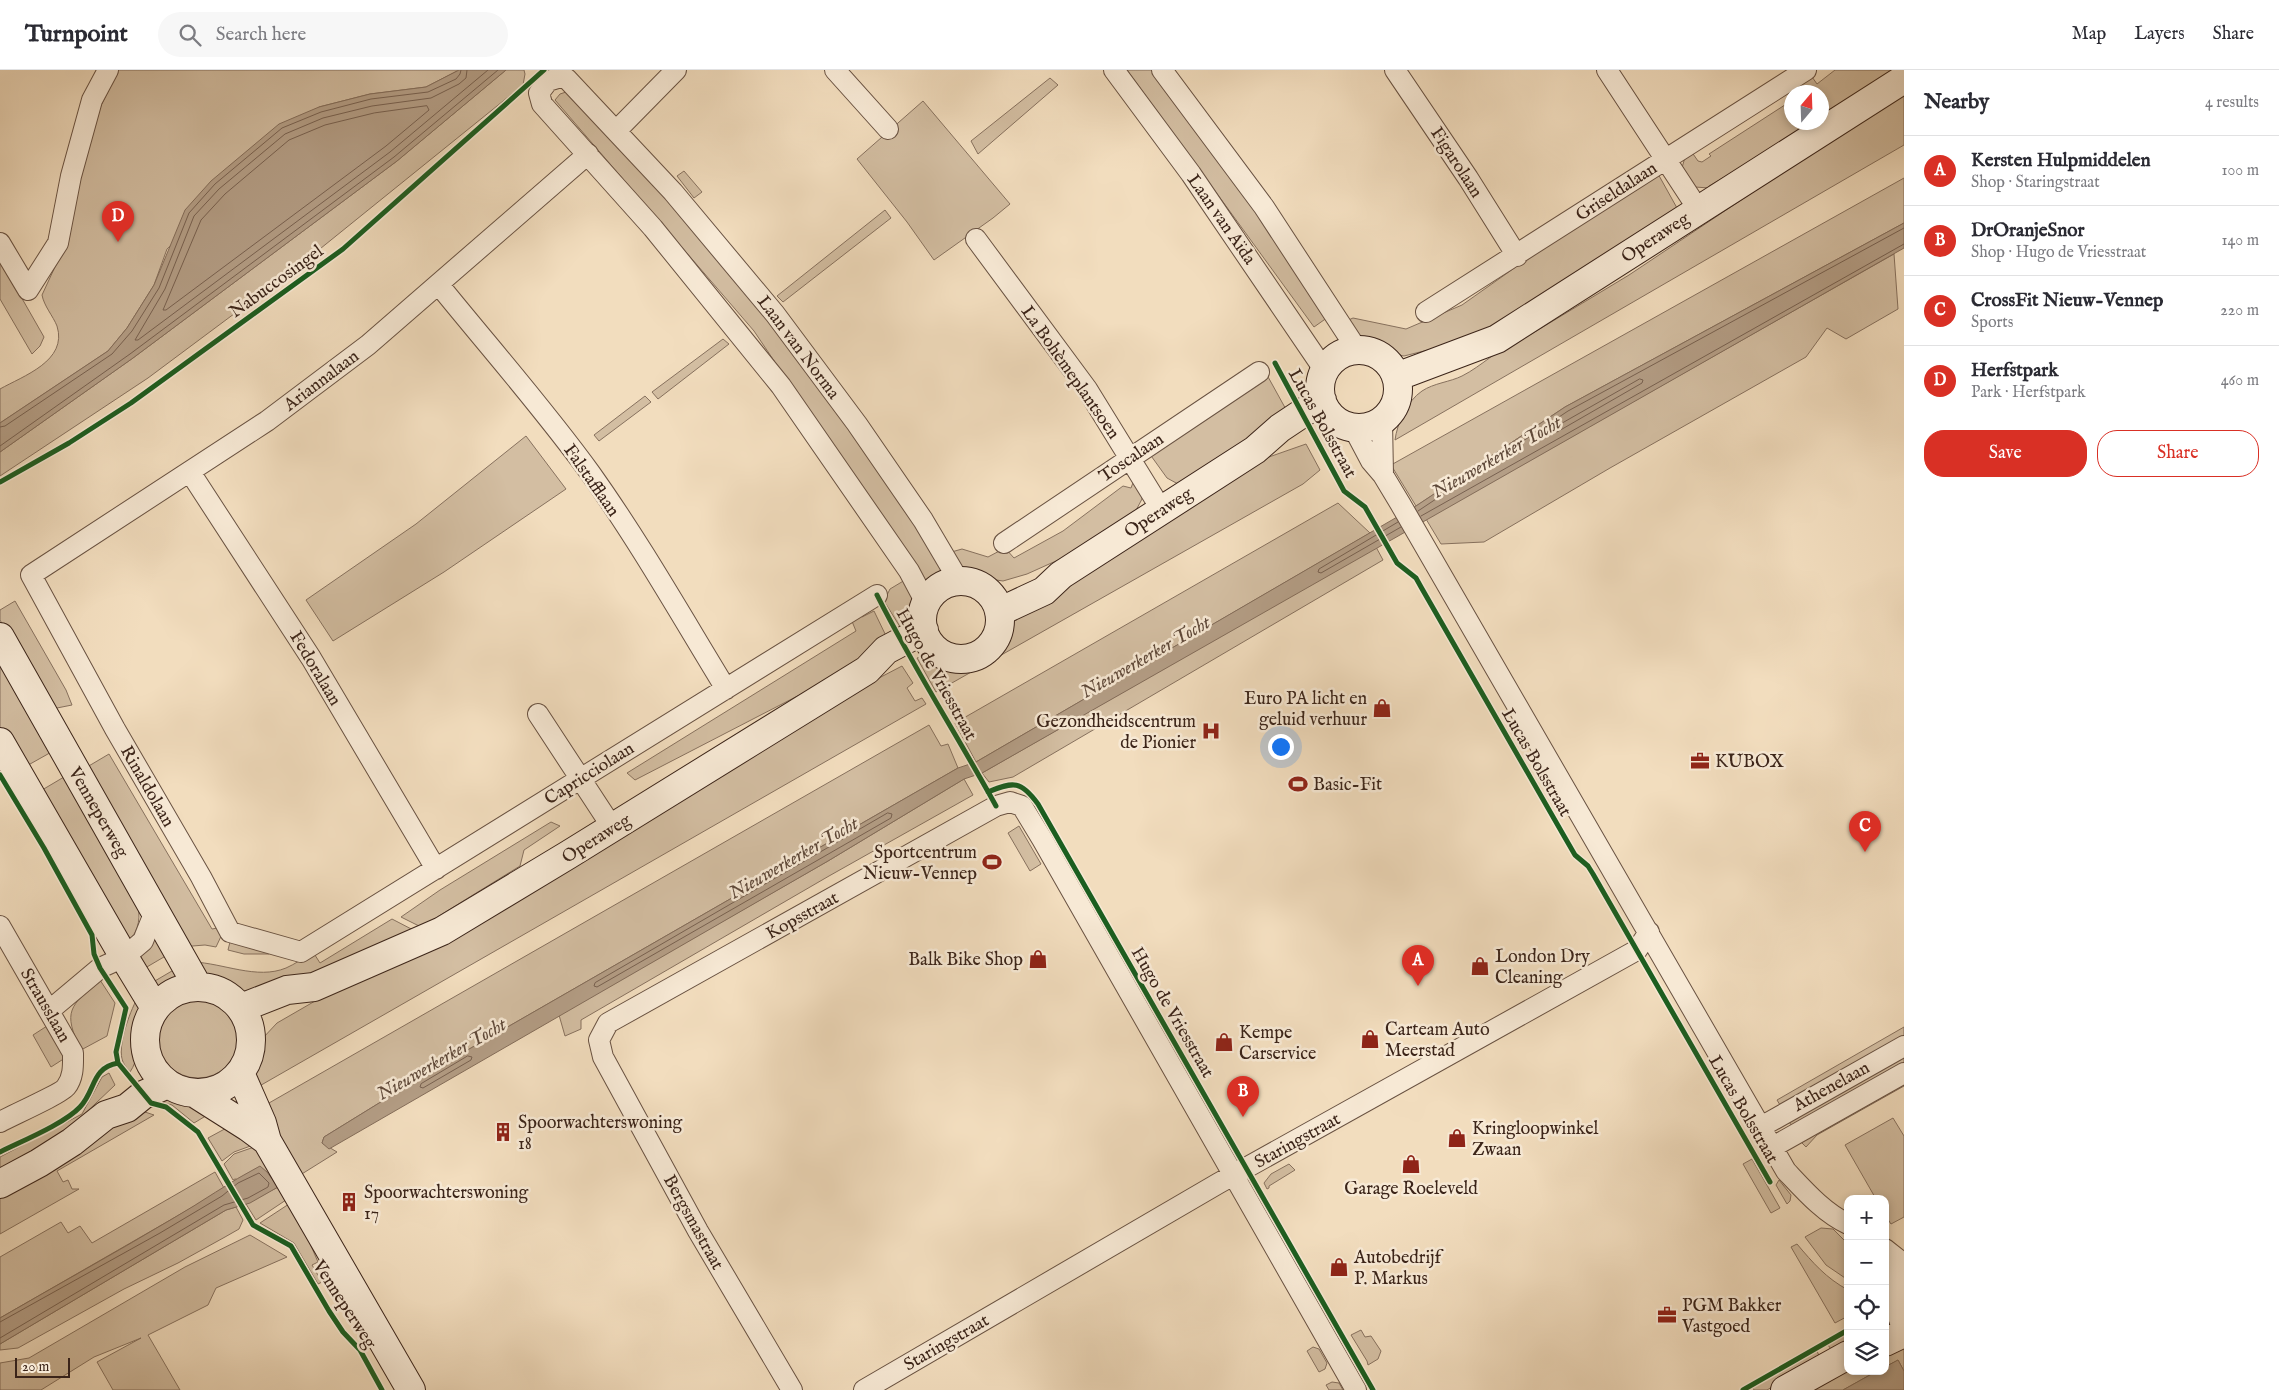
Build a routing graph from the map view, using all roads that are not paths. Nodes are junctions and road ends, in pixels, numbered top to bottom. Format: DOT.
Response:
graph roads {
  1 [pos="108,70"];
  2 [pos="676,70"];
  3 [pos="835,70"];
  4 [pos="1114,70"];
  5 [pos="1162,70"];
  6 [pos="1395,70"];
  7 [pos="1607,70"];
  8 [pos="1806,70"];
  9 [pos="1904,79"];
  10 [pos="888,129"];
  11 [pos="617,130"];
  12 [pos="588,154"];
  13 [pos="1666,160"];
  14 [pos="1698,210"];
  15 [pos="976,239"];
  16 [pos="0,243"];
  17 [pos="1517,256"];
  18 [pos="439,285"];
  19 [pos="1426,312"];
  20 [pos="1358,351"];
  21 [pos="1325,370"];
  22 [pos="1259,372"];
  23 [pos="1396,377"];
  24 [pos="1336,415"];
  25 [pos="1382,421"];
  26 [pos="1129,459"];
  27 [pos="190,472"];
  28 [pos="1383,475"];
  29 [pos="1161,509"];
  30 [pos="1004,543"];
  31 [pos="30,576"];
  32 [pos="959,581"];
  33 [pos="877,595"];
  34 [pos="926,603"];
  35 [pos="995,604"];
  36 [pos="0,638"];
  37 [pos="928,638"];
  38 [pos="726,689"];
  39 [pos="538,714"];
  40 [pos="0,742"];
  41 [pos="580,779"];
  42 [pos="996,806"];
  43 [pos="612,827"];
  44 [pos="436,869"];
  45 [pos="156,910"];
  46 [pos="0,926"];
  47 [pos="1649,932"];
  48 [pos="301,952"];
  49 [pos="124,957"];
  50 [pos="198,987"];
  51 [pos="155,1008"];
  52 [pos="50,1010"];
  53 [pos="245,1018"];
  54 [pos="608,1023"];
  55 [pos="1904,1046"];
  56 [pos="240,1073"];
  57 [pos="1904,1073"];
  58 [pos="160,1075"];
  59 [pos="196,1094"];
  60 [pos="0,1122"];
  61 [pos="1759,1128"];
  62 [pos="267,1141"];
  63 [pos="1771,1148"];
  64 [pos="1235,1175"];
  65 [pos="0,1184"];
  66 [pos="1844,1225"];
  67 [pos="1889,1264"];
  68 [pos="1898,1299"];
  69 [pos="1889,1330"];
  70 [pos="1844,1357"];
  71 [pos="411,1390"];
  72 [pos="792,1390"];
  73 [pos="864,1390"];
  74 [pos="1356,1390"];
  75 [pos="1785,1390"];
  1 -- 16 [label="street"];
  2 -- 11 [label="street"];
  3 -- 10 [label="street"];
  4 -- 21 [label="street, Laan van Aïda"];
  5 -- 20 [label="street"];
  6 -- 17 [label="street, Figarolaan"];
  7 -- 13 [label="street"];
  8 -- 13 [label="street, Griseldalaan"];
  9 -- 14 [label="main road, Operaweg"];
  11 -- 12 [label="street, Laan van Norma"];
  11 -- 32 [label="street, Laan van Norma"];
  12 -- 18 [label="street, Ariannalaan"];
  12 -- 34 [label="street, Laan van Norma"];
  13 -- 14 [label="street"];
  13 -- 17 [label="street, Griseldalaan"];
  14 -- 23 [label="main road, Operaweg"];
  15 -- 26 [label="street, La Bohèmeplantsoen"];
  17 -- 19 [label="street, Griseldalaan"];
  18 -- 27 [label="street, Ariannalaan"];
  18 -- 38 [label="street, Falstafflaan"];
  20 -- 21 [label="main road"];
  20 -- 23 [label="main road"];
  21 -- 24 [label="main road"];
  22 -- 26 [label="street, Toscalaan"];
  23 -- 25 [label="main road"];
  24 -- 25 [label="main road"];
  24 -- 28 [label="street, Lucas Bolsstraat"];
  24 -- 29 [label="main road, Operaweg"];
  25 -- 28 [label="street, Lucas Bolsstraat"];
  26 -- 29 [label="street, La Bohèmeplantsoen"];
  26 -- 30 [label="street, Toscalaan"];
  27 -- 31 [label="street, Ariannalaan"];
  27 -- 44 [label="street, Fedoralaan"];
  28 -- 47 [label="street, Lucas Bolsstraat"];
  29 -- 35 [label="main road, Operaweg"];
  31 -- 48 [label="street, Rinaldolaan"];
  32 -- 34 [label="main road"];
  32 -- 35 [label="main road"];
  33 -- 38 [label="street, Capricciolaan"];
  34 -- 37 [label="main road"];
  35 -- 37 [label="main road"];
  36 -- 45 [label="main road, Venneperweg"];
  37 -- 43 [label="main road, Operaweg"];
  38 -- 41 [label="street, Capricciolaan"];
  39 -- 41 [label="street"];
  40 -- 49 [label="main road"];
  41 -- 43 [label="street"];
  41 -- 44 [label="street, Capricciolaan"];
  42 -- 54 [label="street, Kopsstraat"];
  42 -- 64 [label="street, Hugo de Vriesstraat"];
  43 -- 53 [label="main road, Operaweg"];
  44 -- 48 [label="street, Capricciolaan"];
  45 -- 49 [label="street"];
  45 -- 50 [label="main road, Venneperweg"];
  46 -- 52 [label="street, Strausslaan"];
  47 -- 61 [label="street, Lucas Bolsstraat"];
  47 -- 64 [label="street, Staringstraat"];
  49 -- 51 [label="main road"];
  49 -- 52 [label="street"];
  50 -- 51 [label="main road"];
  50 -- 53 [label="main road"];
  51 -- 58 [label="main road"];
  52 -- 60 [label="street, Strausslaan"];
  53 -- 56 [label="main road"];
  54 -- 72 [label="street, Bergsmastraat"];
  55 -- 61 [label="street, Athenelaan"];
  56 -- 59 [label="main road"];
  56 -- 62 [label="main road, Venneperweg"];
  57 -- 63 [label="street, Athenelaan"];
  58 -- 59 [label="main road"];
  58 -- 65 [label="main road"];
  59 -- 62 [label="main road, Venneperweg"];
  61 -- 63 [label="street, Lucas Bolsstraat"];
  62 -- 71 [label="main road, Venneperweg"];
  63 -- 66 [label="street, Lucas Bolsstraat"];
  64 -- 73 [label="street, Staringstraat"];
  64 -- 74 [label="street, Hugo de Vriesstraat"];
  67 -- 68 [label="street"];
  68 -- 69 [label="main road"];
  70 -- 75 [label="main road"];
}
